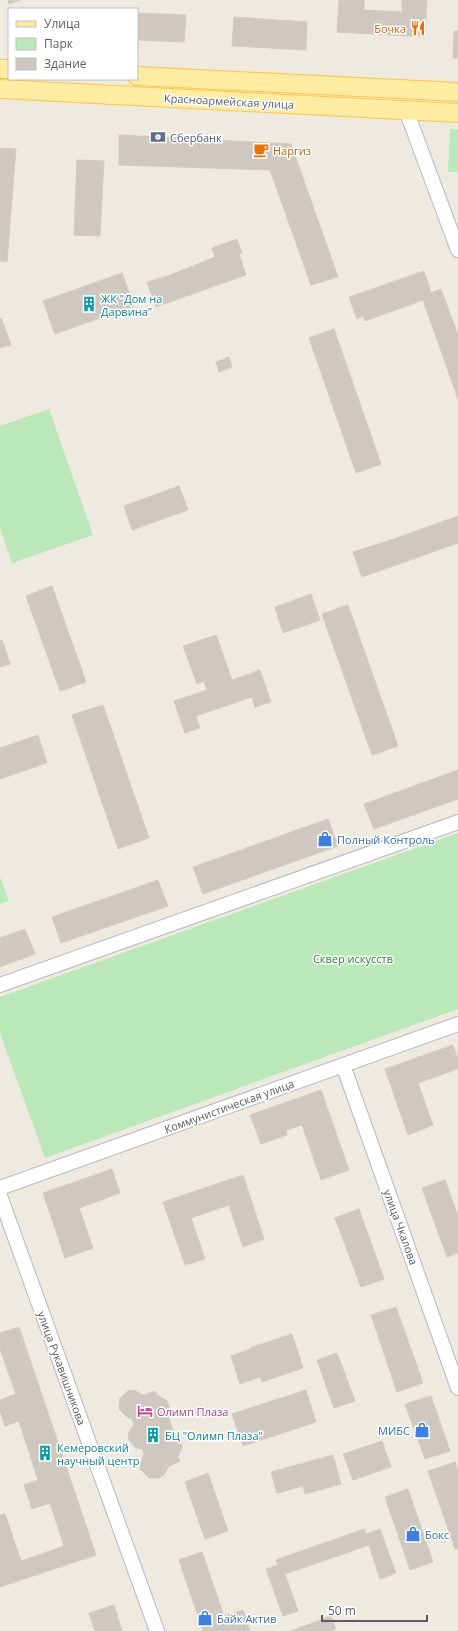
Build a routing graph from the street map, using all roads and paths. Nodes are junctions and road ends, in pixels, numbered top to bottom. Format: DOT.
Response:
graph roads {
  1 [pos="138,76"];
  2 [pos="0,89"];
  3 [pos="458,92"];
  4 [pos="406,110"];
  5 [pos="458,113"];
  6 [pos="458,250"];
  7 [pos="458,822"];
  8 [pos="0,985"];
  9 [pos="458,1024"];
  10 [pos="343,1065"];
  11 [pos="0,1188"];
  12 [pos="0,1196"];
  13 [pos="458,1388"];
  14 [pos="157,1631"];
  1 -- 3 [label="main road, Красноармейская улица"];
  2 -- 4 [label="main road, Красноармейская улица"];
  4 -- 5 [label="main road, Красноармейская улица"];
  4 -- 6 [label="street"];
  7 -- 8 [label="street"];
  9 -- 10 [label="street, Коммунистическая улица"];
  10 -- 11 [label="street, Коммунистическая улица"];
  10 -- 13 [label="street, улица Чкалова"];
  12 -- 14 [label="street, улица Рукавишникова"];
}
